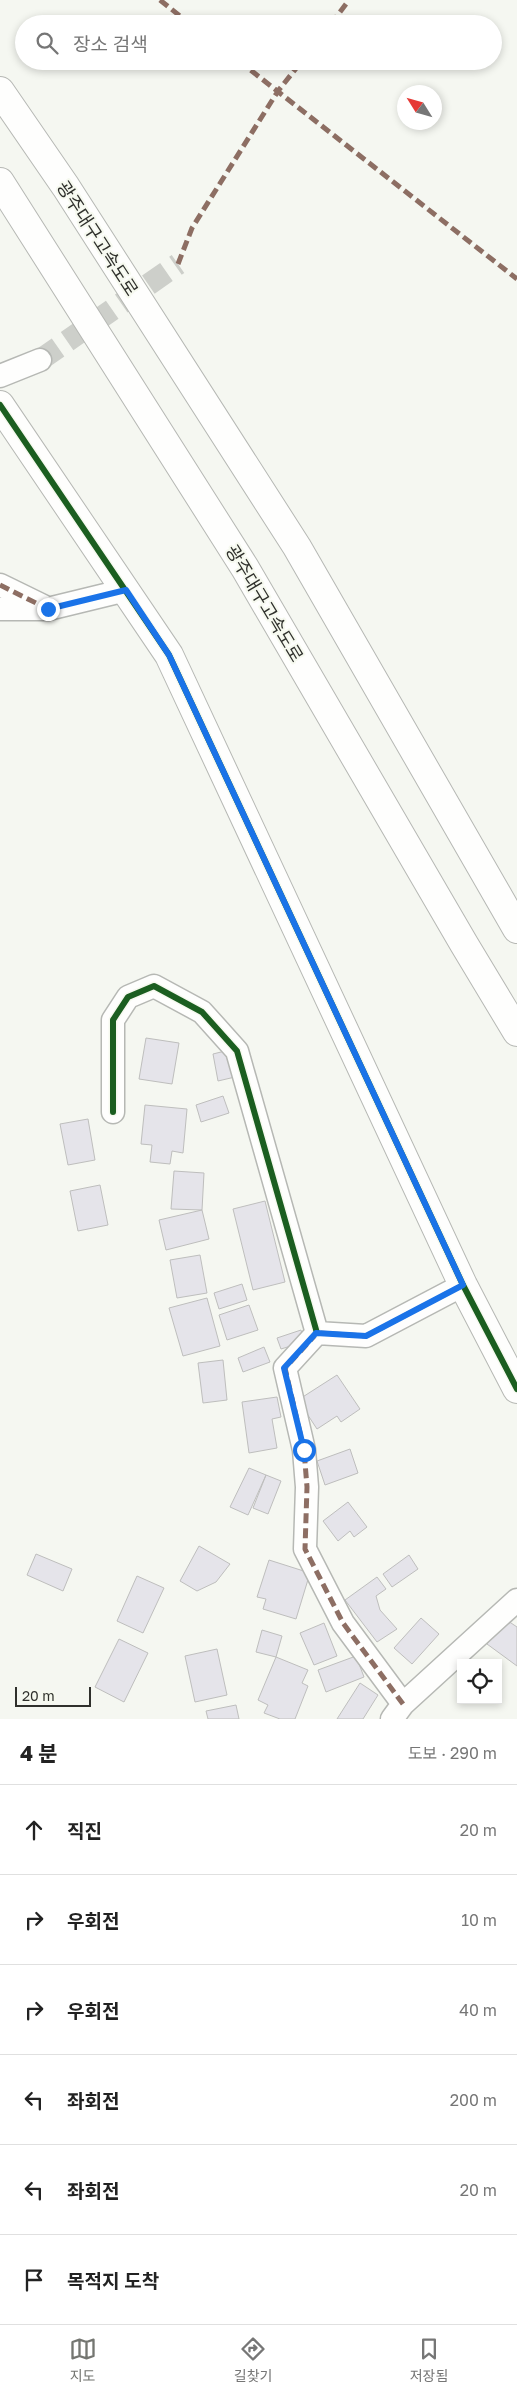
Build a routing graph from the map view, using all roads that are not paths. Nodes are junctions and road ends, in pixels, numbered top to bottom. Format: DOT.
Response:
graph roads {
  1 [pos="0,91"];
  2 [pos="0,182"];
  3 [pos="40,360"];
  4 [pos="0,376"];
  5 [pos="0,405"];
  6 [pos="0,585"];
  7 [pos="126,590"];
  8 [pos="0,609"];
  9 [pos="48,609"];
  10 [pos="517,929"];
  11 [pos="517,1032"];
  12 [pos="113,1112"];
  13 [pos="463,1285"];
  14 [pos="316,1333"];
  15 [pos="517,1389"];
  16 [pos="517,1600"];
  17 [pos="397,1711"];
  1 -- 10 [label="main road, 광주대구고속도로"];
  2 -- 11 [label="main road, 광주대구고속도로"];
  3 -- 4 [label="street"];
  5 -- 7 [label="main road"];
  6 -- 9 [label="street"];
  7 -- 9 [label="street"];
  7 -- 13 [label="main road"];
  8 -- 9 [label="street"];
  12 -- 14 [label="street"];
  13 -- 14 [label="street"];
  13 -- 15 [label="main road"];
  14 -- 17 [label="street"];
  16 -- 17 [label="street"];
}
